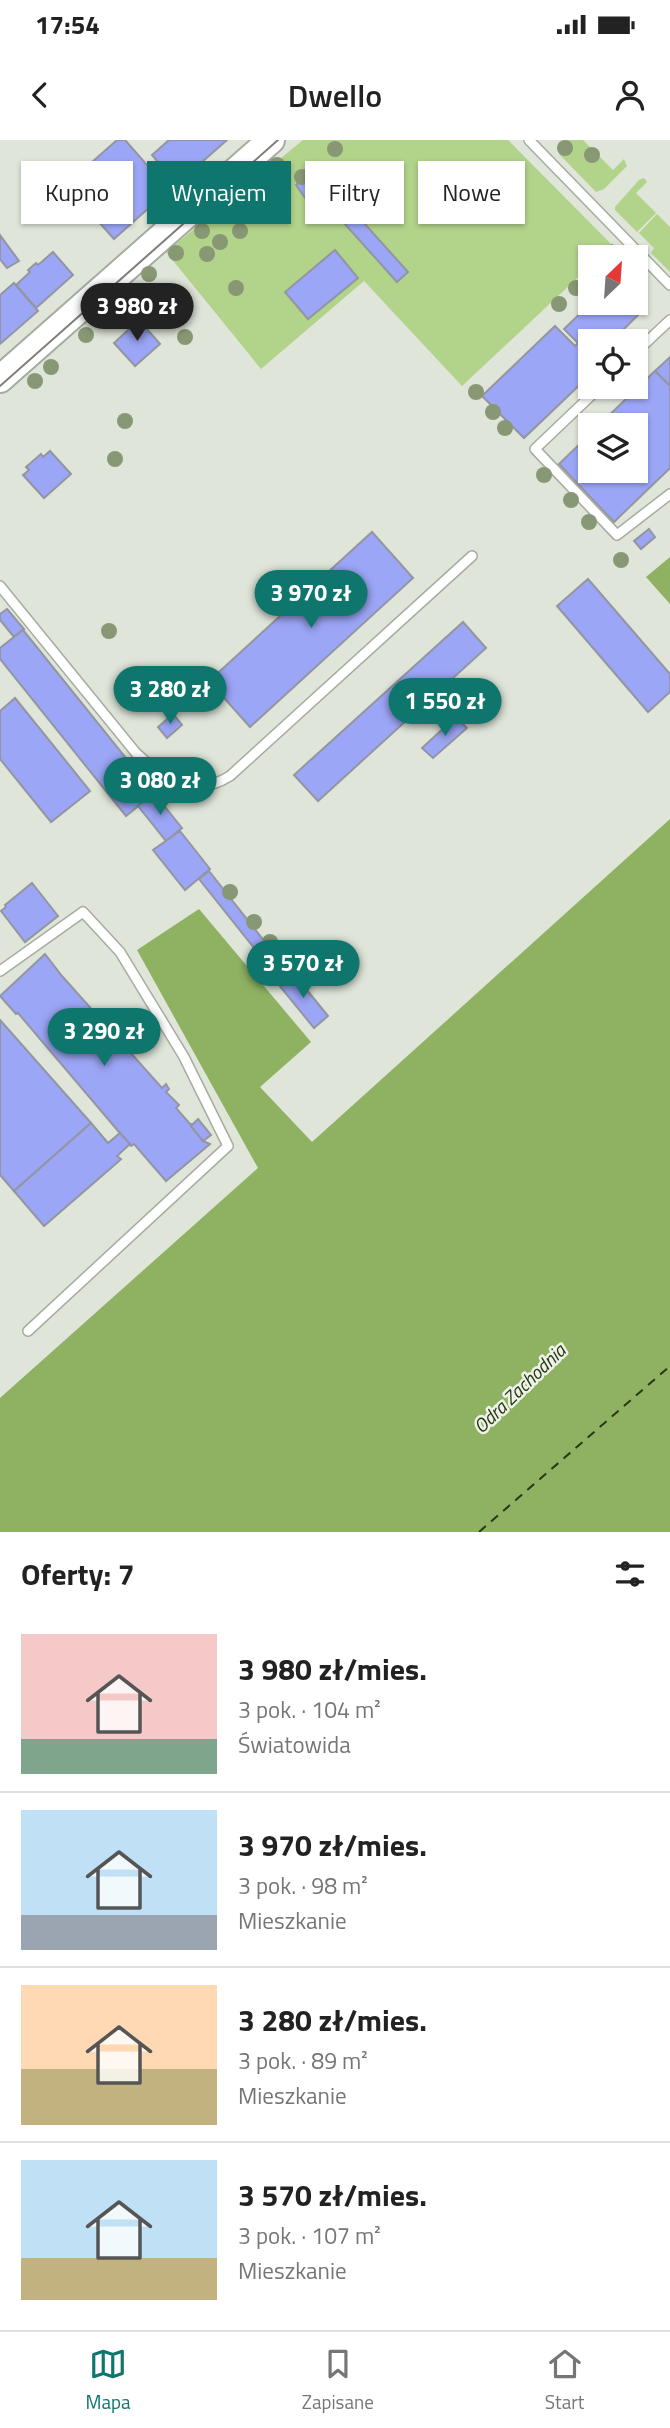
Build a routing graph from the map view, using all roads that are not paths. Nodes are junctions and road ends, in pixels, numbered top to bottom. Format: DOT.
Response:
graph roads {
  1 [pos="271,140"];
  2 [pos="529,140"];
  3 [pos="670,285"];
  4 [pos="670,320"];
  5 [pos="648,341"];
  6 [pos="0,379"];
  7 [pos="587,399"];
  8 [pos="670,494"];
  9 [pos="472,555"];
  10 [pos="0,586"];
  11 [pos="0,971"];
  12 [pos="28,1331"];
  1 -- 6 [label="street"];
  2 -- 3 [label="lane"];
  4 -- 5 [label="lane"];
  7 -- 8 [label="lane"];
  9 -- 10 [label="lane"];
  11 -- 12 [label="lane"];
}
